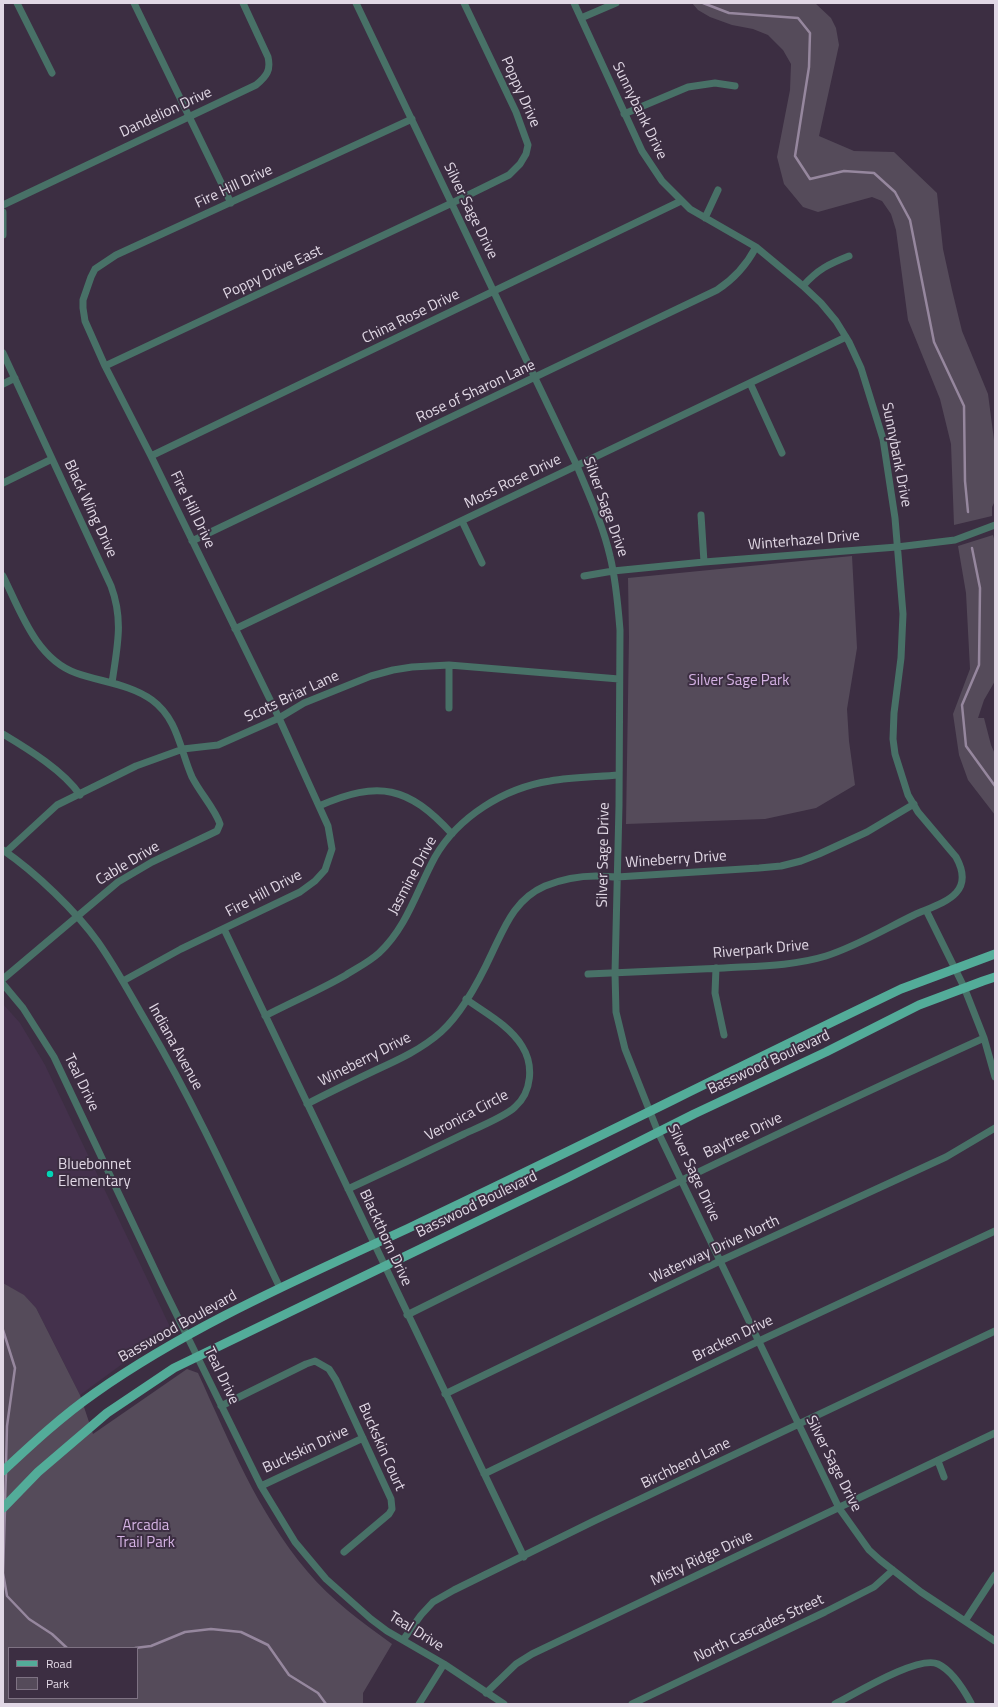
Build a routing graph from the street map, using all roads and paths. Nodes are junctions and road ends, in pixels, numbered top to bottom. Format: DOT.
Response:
graph roads {
  1 [pos="17,3"];
  2 [pos="134,3"];
  3 [pos="243,3"];
  4 [pos="356,3"];
  5 [pos="464,3"];
  6 [pos="574,3"];
  7 [pos="616,3"];
  8 [pos="581,18"];
  9 [pos="52,73"];
  10 [pos="735,86"];
  11 [pos="624,114"];
  12 [pos="189,117"];
  13 [pos="412,119"];
  14 [pos="718,190"];
  15 [pos="681,201"];
  16 [pos="231,203"];
  17 [pos="452,203"];
  18 [pos="3,205"];
  19 [pos="3,212"];
  20 [pos="705,218"];
  21 [pos="3,234"];
  22 [pos="756,247"];
  23 [pos="849,256"];
  24 [pos="803,286"];
  25 [pos="494,291"];
  26 [pos="846,337"];
  27 [pos="3,353"];
  28 [pos="105,366"];
  29 [pos="15,378"];
  30 [pos="536,378"];
  31 [pos="750,383"];
  32 [pos="3,384"];
  33 [pos="782,452"];
  34 [pos="151,456"];
  35 [pos="52,459"];
  36 [pos="577,466"];
  37 [pos="3,483"];
  38 [pos="701,515"];
  39 [pos="462,521"];
  40 [pos="995,525"];
  41 [pos="192,541"];
  42 [pos="897,547"];
  43 [pos="704,562"];
  44 [pos="482,563"];
  45 [pos="613,571"];
  46 [pos="3,576"];
  47 [pos="584,576"];
  48 [pos="235,629"];
  49 [pos="450,665"];
  50 [pos="619,679"];
  51 [pos="112,683"];
  52 [pos="449,708"];
  53 [pos="279,718"];
  54 [pos="3,734"];
  55 [pos="183,749"];
  56 [pos="619,775"];
  57 [pos="80,795"];
  58 [pos="914,804"];
  59 [pos="319,806"];
  60 [pos="452,834"];
  61 [pos="4,851"];
  62 [pos="617,877"];
  63 [pos="961,885"];
  64 [pos="926,910"];
  65 [pos="76,916"];
  66 [pos="224,930"];
  67 [pos="995,954"];
  68 [pos="716,968"];
  69 [pos="954,968"];
  70 [pos="615,972"];
  71 [pos="588,974"];
  72 [pos="995,977"];
  73 [pos="3,979"];
  74 [pos="123,981"];
  75 [pos="3,984"];
  76 [pos="964,988"];
  77 [pos="466,999"];
  78 [pos="265,1016"];
  79 [pos="724,1035"];
  80 [pos="984,1038"];
  81 [pos="995,1077"];
  82 [pos="307,1104"];
  83 [pos="649,1111"];
  84 [pos="995,1128"];
  85 [pos="658,1132"];
  86 [pos="682,1181"];
  87 [pos="348,1189"];
  88 [pos="995,1231"];
  89 [pos="374,1244"];
  90 [pos="720,1261"];
  91 [pos="384,1265"];
  92 [pos="280,1288"];
  93 [pos="407,1315"];
  94 [pos="995,1331"];
  95 [pos="187,1336"];
  96 [pos="759,1341"];
  97 [pos="197,1356"];
  98 [pos="445,1394"];
  99 [pos="221,1406"];
  100 [pos="798,1424"];
  101 [pos="995,1433"];
  102 [pos="363,1438"];
  103 [pos="938,1461"];
  104 [pos="3,1472"];
  105 [pos="484,1474"];
  106 [pos="944,1477"];
  107 [pos="261,1486"];
  108 [pos="3,1508"];
  109 [pos="839,1508"];
  110 [pos="344,1552"];
  111 [pos="524,1556"];
  112 [pos="893,1570"];
  113 [pos="995,1575"];
  114 [pos="965,1621"];
  115 [pos="403,1640"];
  116 [pos="995,1641"];
  117 [pos="444,1664"];
  118 [pos="486,1693"];
  119 [pos="971,1703"];
  120 [pos="419,1704"];
  121 [pos="504,1704"];
  122 [pos="632,1704"];
  123 [pos="835,1704"];
  1 -- 9 [label="street"];
  2 -- 12 [label="street"];
  3 -- 12 [label="street, Dandelion Drive"];
  4 -- 13 [label="street, Silver Sage Drive"];
  5 -- 17 [label="street, Poppy Drive"];
  6 -- 8 [label="street, Sunnybank Drive"];
  7 -- 8 [label="street"];
  8 -- 11 [label="street, Sunnybank Drive"];
  10 -- 11 [label="street"];
  11 -- 15 [label="street, Sunnybank Drive"];
  12 -- 16 [label="street"];
  12 -- 18 [label="street, Dandelion Drive"];
  13 -- 16 [label="street, Fire Hill Drive"];
  13 -- 17 [label="street, Silver Sage Drive"];
  14 -- 20 [label="street"];
  15 -- 20 [label="street, Sunnybank Drive"];
  15 -- 25 [label="street, China Rose Drive"];
  16 -- 28 [label="street, Fire Hill Drive"];
  17 -- 25 [label="street, Silver Sage Drive"];
  17 -- 28 [label="street, Poppy Drive East"];
  19 -- 21 [label="street"];
  20 -- 22 [label="street, Sunnybank Drive"];
  22 -- 24 [label="street, Sunnybank Drive"];
  22 -- 30 [label="street, Rose of Sharon Lane"];
  23 -- 24 [label="street"];
  24 -- 26 [label="street, Sunnybank Drive"];
  25 -- 30 [label="street, Silver Sage Drive"];
  25 -- 34 [label="street, China Rose Drive"];
  26 -- 31 [label="street, Moss Rose Drive"];
  26 -- 42 [label="street, Sunnybank Drive"];
  27 -- 29 [label="street, Black Wing Drive"];
  28 -- 34 [label="street, Fire Hill Drive"];
  29 -- 32 [label="street"];
  29 -- 35 [label="street, Black Wing Drive"];
  30 -- 36 [label="street, Silver Sage Drive"];
  30 -- 41 [label="street, Rose of Sharon Lane"];
  31 -- 33 [label="street"];
  31 -- 36 [label="street, Moss Rose Drive"];
  34 -- 41 [label="street, Fire Hill Drive"];
  35 -- 37 [label="street"];
  35 -- 51 [label="street, Black Wing Drive"];
  36 -- 39 [label="street, Moss Rose Drive"];
  36 -- 45 [label="street, Silver Sage Drive"];
  38 -- 43 [label="street"];
  39 -- 44 [label="street"];
  39 -- 48 [label="street, Moss Rose Drive"];
  40 -- 42 [label="street, Winterhazel Drive"];
  41 -- 48 [label="street, Fire Hill Drive"];
  42 -- 43 [label="street, Winterhazel Drive"];
  42 -- 58 [label="street, Sunnybank Drive"];
  43 -- 45 [label="street, Winterhazel Drive"];
  45 -- 47 [label="street, Winterhazel Drive"];
  45 -- 50 [label="street, Silver Sage Drive"];
  46 -- 51 [label="street"];
  48 -- 53 [label="street, Fire Hill Drive"];
  49 -- 50 [label="street, Scots Briar Lane"];
  49 -- 52 [label="street"];
  49 -- 53 [label="street, Scots Briar Lane"];
  50 -- 56 [label="street, Silver Sage Drive"];
  51 -- 55 [label="street"];
  53 -- 55 [label="street, Scots Briar Lane"];
  53 -- 59 [label="street, Fire Hill Drive"];
  54 -- 57 [label="street"];
  55 -- 57 [label="street, Scots Briar Lane"];
  55 -- 65 [label="street, Cable Drive"];
  56 -- 60 [label="street, Jasmine Drive"];
  56 -- 62 [label="street, Silver Sage Drive"];
  57 -- 61 [label="street, Scots Briar Lane"];
  58 -- 62 [label="street, Wineberry Drive"];
  58 -- 63 [label="street, Sunnybank Drive"];
  59 -- 60 [label="street"];
  59 -- 66 [label="street, Fire Hill Drive"];
  60 -- 78 [label="street, Jasmine Drive"];
  61 -- 65 [label="street, Indiana Avenue"];
  62 -- 70 [label="street, Silver Sage Drive"];
  62 -- 77 [label="street, Wineberry Drive"];
  63 -- 64 [label="street, Riverpark Drive"];
  64 -- 68 [label="street, Riverpark Drive"];
  64 -- 69 [label="street"];
  65 -- 73 [label="street, Cable Drive"];
  65 -- 74 [label="street, Indiana Avenue"];
  66 -- 74 [label="street, Fire Hill Drive"];
  66 -- 78 [label="street, Blackthorn Drive"];
  67 -- 69 [label="main road, Basswood Boulevard"];
  68 -- 70 [label="street, Riverpark Drive"];
  68 -- 79 [label="street"];
  69 -- 76 [label="street"];
  69 -- 83 [label="main road, Basswood Boulevard"];
  70 -- 71 [label="street, Riverpark Drive"];
  70 -- 83 [label="street, Silver Sage Drive"];
  72 -- 76 [label="main road, Basswood Boulevard"];
  74 -- 92 [label="street, Indiana Avenue"];
  75 -- 95 [label="street, Teal Drive"];
  76 -- 80 [label="street"];
  76 -- 85 [label="main road, Basswood Boulevard"];
  77 -- 82 [label="street, Wineberry Drive"];
  77 -- 87 [label="street, Veronica Circle"];
  78 -- 82 [label="street, Blackthorn Drive"];
  80 -- 81 [label="street"];
  80 -- 86 [label="street, Baytree Drive"];
  82 -- 87 [label="street, Blackthorn Drive"];
  83 -- 85 [label="street, Silver Sage Drive"];
  83 -- 89 [label="main road, Basswood Boulevard"];
  84 -- 90 [label="street, Waterway Drive North"];
  85 -- 86 [label="street, Silver Sage Drive"];
  85 -- 91 [label="main road, Basswood Boulevard"];
  86 -- 90 [label="street, Silver Sage Drive"];
  86 -- 93 [label="street, Baytree Drive"];
  87 -- 89 [label="street, Blackthorn Drive"];
  88 -- 96 [label="street, Bracken Drive"];
  89 -- 91 [label="street, Blackthorn Drive"];
  89 -- 92 [label="main road, Basswood Boulevard"];
  90 -- 96 [label="street, Silver Sage Drive"];
  90 -- 98 [label="street, Waterway Drive North"];
  91 -- 93 [label="street, Blackthorn Drive"];
  91 -- 97 [label="main road, Basswood Boulevard"];
  92 -- 95 [label="main road, Basswood Boulevard"];
  93 -- 98 [label="street, Blackthorn Drive"];
  94 -- 100 [label="street, Birchbend Lane"];
  95 -- 97 [label="street, Teal Drive"];
  95 -- 104 [label="main road, Basswood Boulevard"];
  96 -- 100 [label="street, Silver Sage Drive"];
  96 -- 105 [label="street, Bracken Drive"];
  97 -- 99 [label="street, Teal Drive"];
  97 -- 108 [label="main road, Basswood Boulevard"];
  98 -- 105 [label="street, Blackthorn Drive"];
  99 -- 102 [label="street, Buckskin Court"];
  99 -- 107 [label="street, Teal Drive"];
  100 -- 109 [label="street, Silver Sage Drive"];
  100 -- 111 [label="street, Birchbend Lane"];
  101 -- 103 [label="street, Misty Ridge Drive"];
  102 -- 107 [label="street, Buckskin Drive"];
  102 -- 110 [label="street, Buckskin Court"];
  103 -- 106 [label="street"];
  103 -- 109 [label="street, Misty Ridge Drive"];
  105 -- 111 [label="street, Blackthorn Drive"];
  107 -- 115 [label="street, Teal Drive"];
  109 -- 112 [label="street, Silver Sage Drive"];
  109 -- 118 [label="street, Misty Ridge Drive"];
  111 -- 115 [label="street, Birchbend Lane"];
  112 -- 114 [label="street, Silver Sage Drive"];
  112 -- 122 [label="street, North Cascades Street"];
  113 -- 114 [label="street"];
  114 -- 116 [label="street, Silver Sage Drive"];
  115 -- 117 [label="street, Teal Drive"];
  117 -- 118 [label="street, Teal Drive"];
  117 -- 120 [label="street"];
  118 -- 121 [label="street, Teal Drive"];
  119 -- 123 [label="street"];
}
